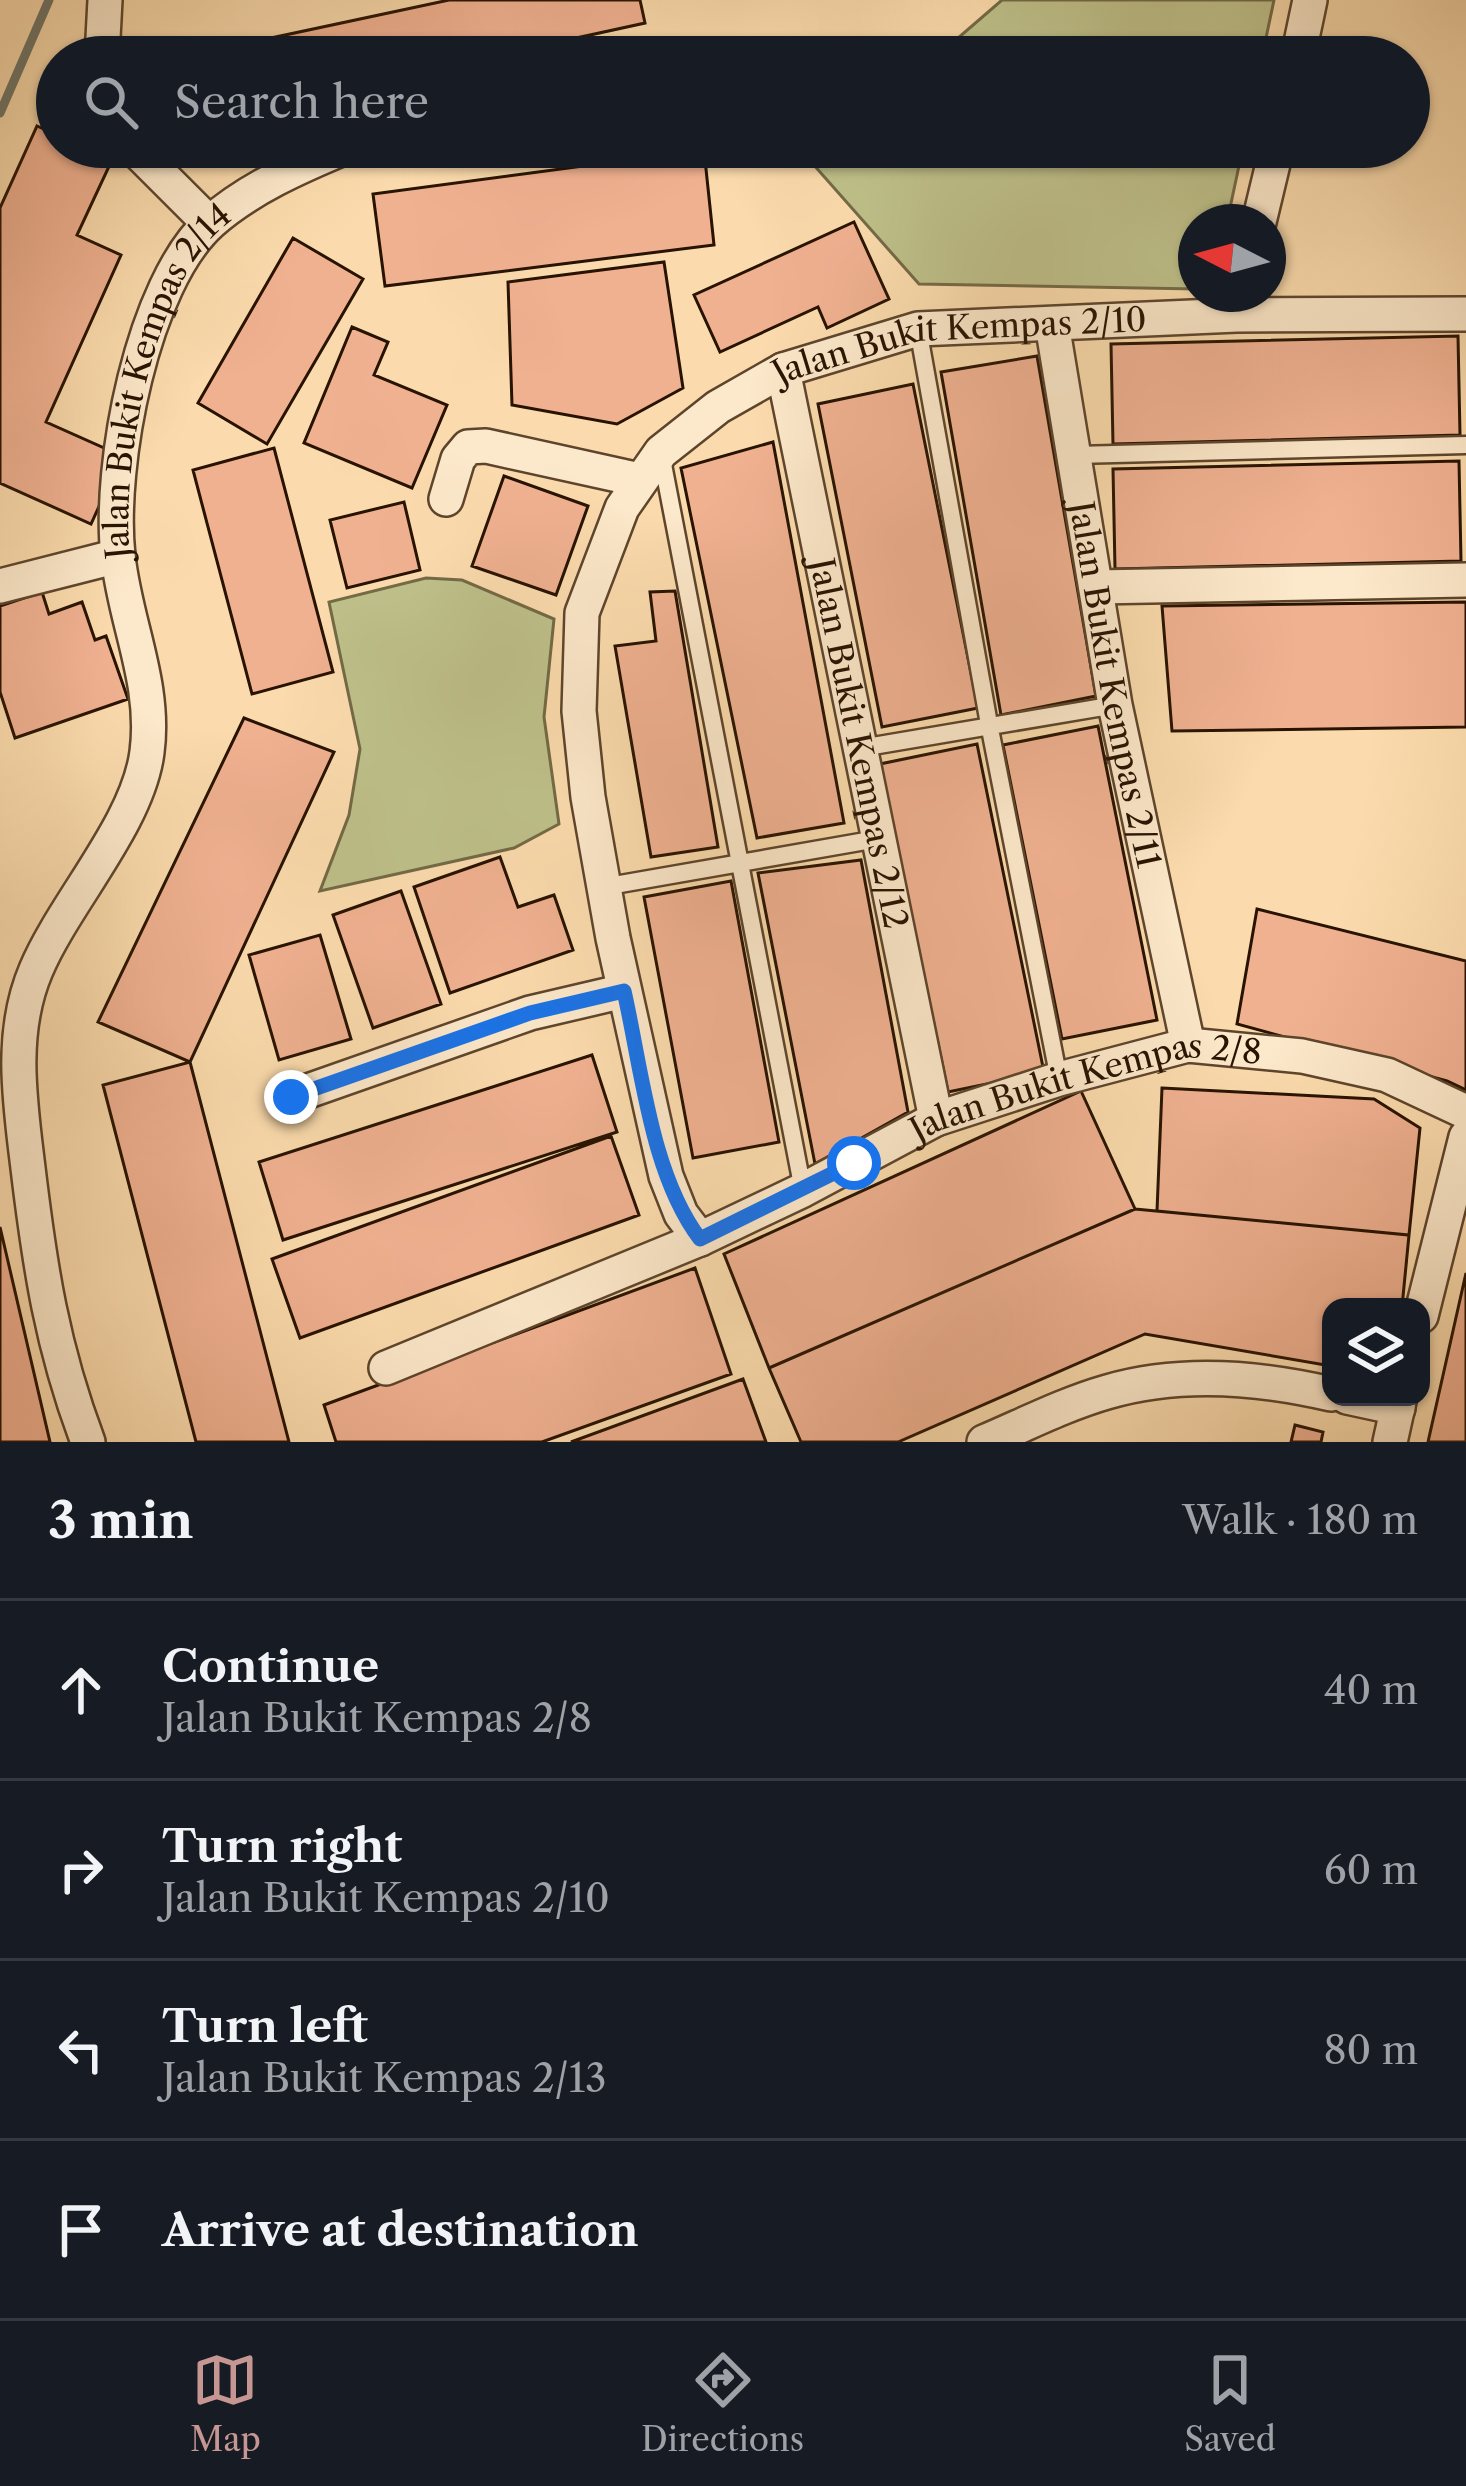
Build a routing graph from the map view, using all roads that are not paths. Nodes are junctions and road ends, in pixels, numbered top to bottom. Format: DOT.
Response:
graph roads {
  1 [pos="105,0"];
  2 [pos="1310,0"];
  3 [pos="103,36"];
  4 [pos="1302,36"];
  5 [pos="154,168"];
  6 [pos="302,168"];
  7 [pos="1272,168"];
  8 [pos="1263,204"];
  9 [pos="209,223"];
  10 [pos="1286,306"];
  11 [pos="1178,311"];
  12 [pos="1466,314"];
  13 [pos="1052,324"];
  14 [pos="918,329"];
  15 [pos="783,370"];
  16 [pos="1466,445"];
  17 [pos="661,452"];
  18 [pos="1075,455"];
  19 [pos="640,480"];
  20 [pos="446,499"];
  21 [pos="118,556"];
  22 [pos="1466,580"];
  23 [pos="0,586"];
  24 [pos="1096,586"];
  25 [pos="1115,705"];
  26 [pos="988,724"];
  27 [pos="861,748"];
  28 [pos="878,839"];
  29 [pos="741,860"];
  30 [pos="603,886"];
  31 [pos="624,991"];
  32 [pos="1188,1046"];
  33 [pos="1059,1079"];
  34 [pos="291,1097"];
  35 [pos="1466,1112"];
  36 [pos="935,1119"];
  37 [pos="1466,1137"];
  38 [pos="802,1190"];
  39 [pos="700,1239"];
  40 [pos="1426,1298"];
  41 [pos="386,1368"];
  42 [pos="1322,1393"];
  43 [pos="1398,1406"];
  44 [pos="88,1442"];
  45 [pos="984,1442"];
  46 [pos="1390,1442"];
  1 -- 3 [label="street"];
  2 -- 4 [label="street"];
  5 -- 9 [label="street"];
  6 -- 9 [label="street, Jalan Bukit Kempas 2/14"];
  7 -- 8 [label="street"];
  9 -- 21 [label="street, Jalan Bukit Kempas 2/14"];
  10 -- 12 [label="street, Jalan Bukit Kempas 2/10"];
  11 -- 13 [label="street, Jalan Bukit Kempas 2/10"];
  13 -- 14 [label="street, Jalan Bukit Kempas 2/10"];
  13 -- 18 [label="street, Jalan Bukit Kempas 2/11"];
  14 -- 15 [label="street, Jalan Bukit Kempas 2/10"];
  14 -- 26 [label="lane"];
  15 -- 17 [label="street, Jalan Bukit Kempas 2/10"];
  15 -- 27 [label="street, Jalan Bukit Kempas 2/12"];
  16 -- 18 [label="lane"];
  17 -- 19 [label="street, Jalan Bukit Kempas 2/10"];
  17 -- 29 [label="lane"];
  18 -- 24 [label="street, Jalan Bukit Kempas 2/11"];
  19 -- 20 [label="street"];
  19 -- 30 [label="street, Jalan Bukit Kempas 2/10"];
  21 -- 23 [label="street"];
  21 -- 44 [label="street, Jalan Bukit Kempas 2/14"];
  22 -- 24 [label="street"];
  24 -- 25 [label="street, Jalan Bukit Kempas 2/11"];
  25 -- 26 [label="lane"];
  25 -- 32 [label="street, Jalan Bukit Kempas 2/11"];
  26 -- 27 [label="lane"];
  26 -- 33 [label="lane"];
  27 -- 28 [label="street, Jalan Bukit Kempas 2/12"];
  28 -- 29 [label="lane"];
  28 -- 36 [label="street, Jalan Bukit Kempas 2/12"];
  29 -- 30 [label="lane"];
  29 -- 38 [label="lane"];
  30 -- 31 [label="street, Jalan Bukit Kempas 2/10"];
  31 -- 34 [label="street"];
  31 -- 39 [label="street, Jalan Bukit Kempas 2/10"];
  32 -- 33 [label="street, Jalan Bukit Kempas 2/8"];
  32 -- 35 [label="street, Jalan Bukit Kempas 2/8"];
  33 -- 36 [label="street, Jalan Bukit Kempas 2/8"];
  36 -- 38 [label="street, Jalan Bukit Kempas 2/8"];
  37 -- 40 [label="street"];
  38 -- 39 [label="street, Jalan Bukit Kempas 2/8"];
  39 -- 41 [label="street, Jalan Bukit Kempas 2/8"];
  42 -- 45 [label="street"];
  43 -- 46 [label="street"];
}
